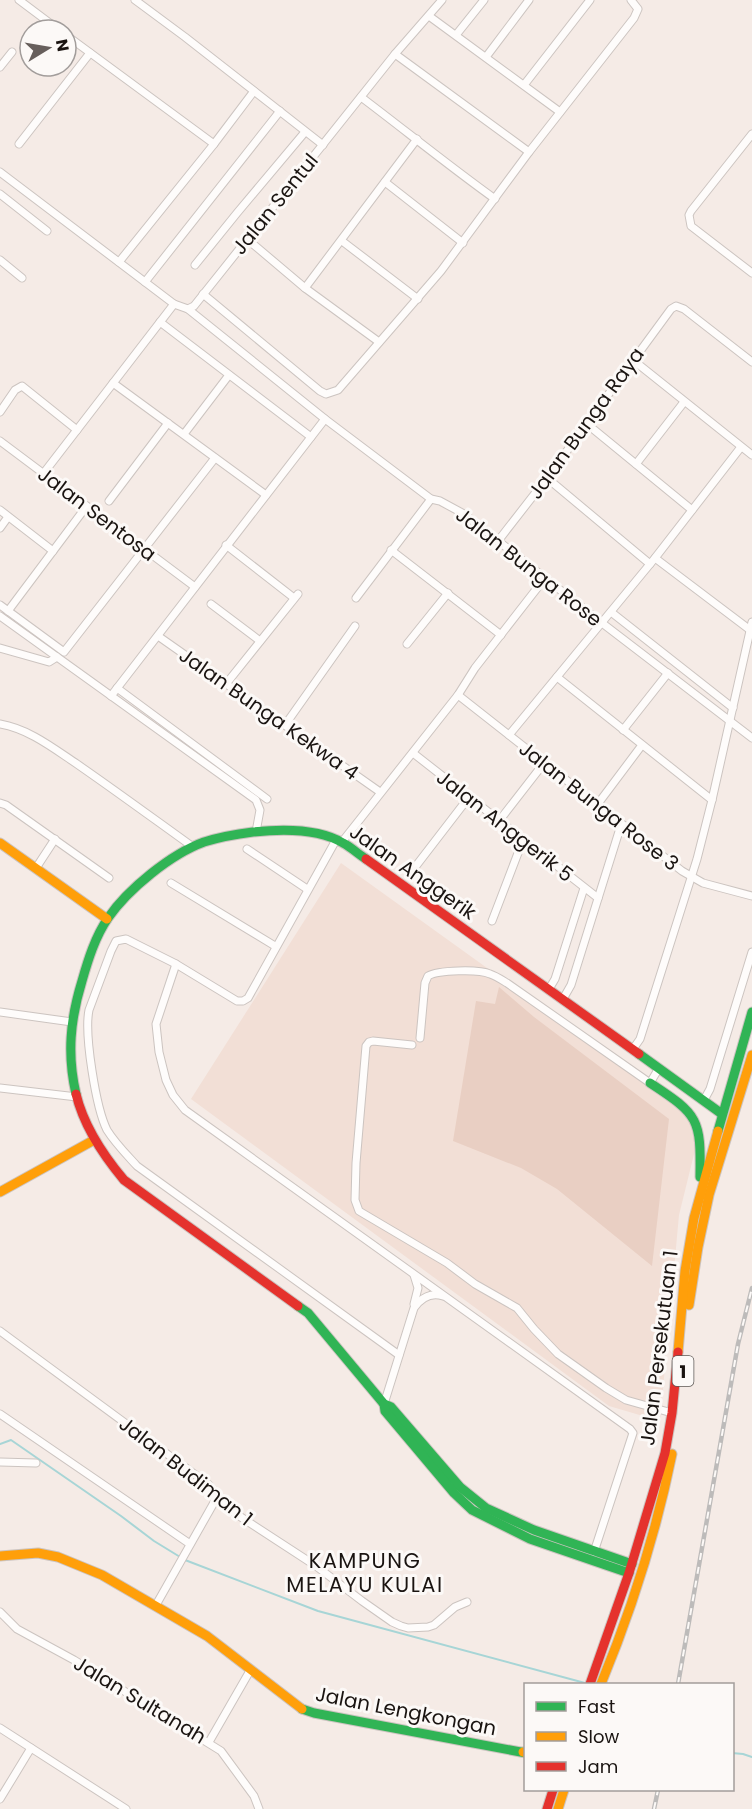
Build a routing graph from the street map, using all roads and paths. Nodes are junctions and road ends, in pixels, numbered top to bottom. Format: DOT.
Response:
graph roads {
  1 [pos="18,0"];
  2 [pos="135,0"];
  3 [pos="442,0"];
  4 [pos="484,0"];
  5 [pos="529,0"];
  6 [pos="590,0"];
  7 [pos="631,0"];
  8 [pos="429,16"];
  9 [pos="43,18"];
  10 [pos="456,35"];
  11 [pos="78,44"];
  12 [pos="12,52"];
  13 [pos="90,53"];
  14 [pos="395,54"];
  15 [pos="486,57"];
  16 [pos="0,67"];
  17 [pos="524,85"];
  18 [pos="254,91"];
  19 [pos="361,97"];
  20 [pos="279,111"];
  21 [pos="560,111"];
  22 [pos="305,132"];
  23 [pos="752,134"];
  24 [pos="417,139"];
  25 [pos="19,144"];
  26 [pos="214,144"];
  27 [pos="323,145"];
  28 [pos="529,152"];
  29 [pos="0,172"];
  30 [pos="385,182"];
  31 [pos="0,194"];
  32 [pos="495,198"];
  33 [pos="47,231"];
  34 [pos="247,239"];
  35 [pos="342,241"];
  36 [pos="463,243"];
  37 [pos="0,260"];
  38 [pos="118,262"];
  39 [pos="195,265"];
  40 [pos="752,273"];
  41 [pos="22,278"];
  42 [pos="145,282"];
  43 [pos="306,288"];
  44 [pos="203,294"];
  45 [pos="418,299"];
  46 [pos="174,304"];
  47 [pos="188,309"];
  48 [pos="160,322"];
  49 [pos="379,342"];
  50 [pos="633,360"];
  51 [pos="752,362"];
  52 [pos="229,375"];
  53 [pos="113,383"];
  54 [pos="684,402"];
  55 [pos="0,412"];
  56 [pos="325,419"];
  57 [pos="168,423"];
  58 [pos="587,424"];
  59 [pos="77,430"];
  60 [pos="184,434"];
  61 [pos="310,437"];
  62 [pos="0,441"];
  63 [pos="741,447"];
  64 [pos="752,455"];
  65 [pos="215,458"];
  66 [pos="636,464"];
  67 [pos="43,474"];
  68 [pos="547,478"];
  69 [pos="266,495"];
  70 [pos="430,499"];
  71 [pos="109,501"];
  72 [pos="86,507"];
  73 [pos="0,510"];
  74 [pos="692,510"];
  75 [pos="8,517"];
  76 [pos="0,528"];
  77 [pos="498,541"];
  78 [pos="226,545"];
  79 [pos="144,550"];
  80 [pos="391,550"];
  81 [pos="53,551"];
  82 [pos="653,561"];
  83 [pos="545,578"];
  84 [pos="195,587"];
  85 [pos="448,593"];
  86 [pos="356,598"];
  87 [pos="211,604"];
  88 [pos="0,605"];
  89 [pos="8,611"];
  90 [pos="611,612"];
  91 [pos="0,616"];
  92 [pos="602,623"];
  93 [pos="355,626"];
  94 [pos="751,626"];
  95 [pos="501,635"];
  96 [pos="158,636"];
  97 [pos="260,641"];
  98 [pos="407,644"];
  99 [pos="0,648"];
  100 [pos="57,657"];
  101 [pos="668,673"];
  102 [pos="557,676"];
  103 [pos="226,684"];
  104 [pos="117,688"];
  105 [pos="458,695"];
  106 [pos="111,696"];
  107 [pos="733,708"];
  108 [pos="730,720"];
  109 [pos="0,724"];
  110 [pos="285,725"];
  111 [pos="622,729"];
  112 [pos="509,735"];
  113 [pos="752,738"];
  114 [pos="642,745"];
  115 [pos="413,753"];
  116 [pos="544,763"];
  117 [pos="380,792"];
  118 [pos="469,797"];
  119 [pos="267,798"];
  120 [pos="712,800"];
  121 [pos="0,803"];
  122 [pos="597,805"];
  123 [pos="499,821"];
  124 [pos="621,825"];
  125 [pos="256,832"];
  126 [pos="55,839"];
  127 [pos="523,840"];
  128 [pos="339,841"];
  129 [pos="0,843"];
  130 [pos="193,847"];
  131 [pos="247,849"];
  132 [pos="36,868"];
  133 [pos="409,875"];
  134 [pos="692,877"];
  135 [pos="109,878"];
  136 [pos="171,883"];
  137 [pos="584,888"];
  138 [pos="307,889"];
  139 [pos="752,896"];
  140 [pos="598,898"];
  141 [pos="107,919"];
  142 [pos="492,921"];
  143 [pos="275,946"];
  144 [pos="752,952"];
  145 [pos="176,964"];
  146 [pos="549,989"];
  147 [pos="563,999"];
  148 [pos="0,1012"];
  149 [pos="752,1012"];
  150 [pos="72,1022"];
  151 [pos="420,1038"];
  152 [pos="412,1045"];
  153 [pos="633,1049"];
  154 [pos="752,1055"];
  155 [pos="659,1068"];
  156 [pos="650,1083"];
  157 [pos="0,1088"];
  158 [pos="77,1097"];
  159 [pos="704,1100"];
  160 [pos="722,1114"];
  161 [pos="94,1140"];
  162 [pos="0,1192"];
  163 [pos="700,1193"];
  164 [pos="413,1272"];
  165 [pos="451,1300"];
  166 [pos="414,1308"];
  167 [pos="0,1331"];
  168 [pos="399,1355"];
  169 [pos="384,1404"];
  170 [pos="672,1413"];
  171 [pos="0,1414"];
  172 [pos="0,1461"];
  173 [pos="36,1463"];
  174 [pos="457,1490"];
  175 [pos="215,1493"];
  176 [pos="190,1544"];
  177 [pos="594,1552"];
  178 [pos="0,1556"];
  179 [pos="631,1568"];
  180 [pos="467,1602"];
  181 [pos="156,1605"];
  182 [pos="0,1612"];
  183 [pos="251,1669"];
  184 [pos="591,1682"];
  185 [pos="601,1683"];
  186 [pos="0,1728"];
  187 [pos="209,1742"];
  188 [pos="31,1749"];
  189 [pos="524,1752"];
  190 [pos="564,1791"];
  191 [pos="0,1799"];
  192 [pos="126,1809"];
  193 [pos="259,1809"];
  194 [pos="558,1809"];
  1 -- 9 [label="street"];
  2 -- 18 [label="street"];
  3 -- 8 [label="street, Jalan Sentul"];
  4 -- 10 [label="street"];
  5 -- 15 [label="street"];
  6 -- 17 [label="street"];
  7 -- 21 [label="street"];
  8 -- 10 [label="street"];
  8 -- 14 [label="street, Jalan Sentul"];
  10 -- 15 [label="street"];
  11 -- 13 [label="street"];
  12 -- 16 [label="street"];
  13 -- 25 [label="street"];
  13 -- 26 [label="street"];
  14 -- 19 [label="street, Jalan Sentul"];
  14 -- 28 [label="street"];
  15 -- 17 [label="street"];
  17 -- 21 [label="street"];
  18 -- 20 [label="street"];
  18 -- 26 [label="street"];
  19 -- 24 [label="street"];
  19 -- 27 [label="street, Jalan Sentul"];
  20 -- 22 [label="street"];
  20 -- 42 [label="street"];
  21 -- 28 [label="street"];
  22 -- 27 [label="street"];
  22 -- 39 [label="street"];
  23 -- 40 [label="street"];
  24 -- 30 [label="street"];
  24 -- 32 [label="street"];
  26 -- 38 [label="street"];
  27 -- 34 [label="street, Jalan Sentul"];
  28 -- 32 [label="street"];
  29 -- 38 [label="street, Jalan Bunga Rose"];
  30 -- 35 [label="street"];
  30 -- 36 [label="street"];
  31 -- 33 [label="street"];
  32 -- 36 [label="street"];
  34 -- 43 [label="street"];
  34 -- 44 [label="street, Jalan Sentul"];
  35 -- 43 [label="street"];
  35 -- 45 [label="street"];
  36 -- 45 [label="street"];
  37 -- 41 [label="street"];
  38 -- 42 [label="street, Jalan Bunga Rose"];
  42 -- 46 [label="street, Jalan Bunga Rose"];
  43 -- 49 [label="street"];
  44 -- 47 [label="street, Jalan Sentul"];
  44 -- 49 [label="street"];
  45 -- 49 [label="street"];
  46 -- 47 [label="street, Jalan Bunga Rose"];
  46 -- 48 [label="street"];
  47 -- 56 [label="street, Jalan Bunga Rose"];
  48 -- 52 [label="street"];
  48 -- 53 [label="street"];
  50 -- 51 [label="street, Jalan Bunga Raya"];
  50 -- 54 [label="street"];
  50 -- 58 [label="street, Jalan Bunga Raya"];
  52 -- 60 [label="street"];
  52 -- 61 [label="street"];
  53 -- 57 [label="street"];
  53 -- 59 [label="street"];
  54 -- 63 [label="street"];
  54 -- 66 [label="street"];
  55 -- 59 [label="street"];
  56 -- 61 [label="street"];
  56 -- 70 [label="street, Jalan Bunga Rose"];
  57 -- 60 [label="street"];
  57 -- 71 [label="street"];
  58 -- 66 [label="street"];
  58 -- 68 [label="street, Jalan Bunga Raya"];
  59 -- 67 [label="street"];
  60 -- 65 [label="street"];
  61 -- 69 [label="street"];
  62 -- 67 [label="street, Jalan Sentosa"];
  63 -- 64 [label="street"];
  63 -- 74 [label="street"];
  65 -- 69 [label="street"];
  65 -- 79 [label="street"];
  66 -- 74 [label="street"];
  67 -- 72 [label="street, Jalan Sentosa"];
  68 -- 77 [label="street, Jalan Bunga Raya"];
  68 -- 82 [label="street"];
  69 -- 78 [label="street"];
  70 -- 77 [label="street, Jalan Bunga Rose"];
  70 -- 80 [label="street"];
  72 -- 79 [label="street, Jalan Sentosa"];
  72 -- 81 [label="street"];
  73 -- 75 [label="street"];
  74 -- 82 [label="street"];
  75 -- 76 [label="street"];
  75 -- 81 [label="street"];
  77 -- 83 [label="street, Jalan Bunga Rose"];
  78 -- 84 [label="street"];
  78 -- 97 [label="street"];
  79 -- 84 [label="street, Jalan Sentosa"];
  79 -- 89 [label="street"];
  80 -- 85 [label="street"];
  80 -- 86 [label="street"];
  81 -- 89 [label="street"];
  82 -- 90 [label="street"];
  82 -- 94 [label="street"];
  83 -- 92 [label="street, Jalan Bunga Rose"];
  83 -- 95 [label="street"];
  84 -- 96 [label="street"];
  85 -- 95 [label="street"];
  85 -- 98 [label="street"];
  87 -- 97 [label="street"];
  88 -- 89 [label="street"];
  90 -- 92 [label="street"];
  90 -- 107 [label="street"];
  91 -- 100 [label="street"];
  92 -- 101 [label="street, Jalan Bunga Rose"];
  92 -- 102 [label="street"];
  93 -- 110 [label="street"];
  94 -- 107 [label="street"];
  95 -- 105 [label="street"];
  96 -- 103 [label="street, Jalan Bunga Kekwa 4"];
  96 -- 104 [label="street"];
  97 -- 103 [label="street"];
  99 -- 100 [label="street"];
  100 -- 106 [label="street"];
  101 -- 108 [label="street, Jalan Bunga Rose"];
  101 -- 111 [label="street"];
  102 -- 111 [label="street"];
  102 -- 112 [label="street"];
  103 -- 110 [label="street, Jalan Bunga Kekwa 4"];
  104 -- 106 [label="street"];
  104 -- 119 [label="street"];
  105 -- 112 [label="street, Jalan Bunga Rose 3"];
  105 -- 115 [label="street"];
  106 -- 125 [label="street"];
  107 -- 108 [label="street"];
  108 -- 113 [label="street, Jalan Bunga Rose"];
  108 -- 120 [label="street"];
  109 -- 130 [label="street"];
  110 -- 117 [label="street, Jalan Bunga Kekwa 4"];
  111 -- 114 [label="street"];
  112 -- 116 [label="street, Jalan Bunga Rose 3"];
  114 -- 120 [label="street"];
  114 -- 122 [label="street"];
  115 -- 117 [label="street"];
  115 -- 118 [label="street, Jalan Anggerik 5"];
  116 -- 122 [label="street, Jalan Bunga Rose 3"];
  116 -- 123 [label="street"];
  117 -- 128 [label="street"];
  118 -- 123 [label="street, Jalan Anggerik 5"];
  118 -- 133 [label="street"];
  120 -- 134 [label="street"];
  121 -- 126 [label="street"];
  122 -- 124 [label="street, Jalan Bunga Rose 3"];
  123 -- 127 [label="street, Jalan Anggerik 5"];
  124 -- 134 [label="street, Jalan Bunga Rose 3"];
  124 -- 140 [label="street"];
  125 -- 128 [label="main road, Jalan Anggerik"];
  125 -- 130 [label="main road, Jalan Anggerik"];
  126 -- 132 [label="street"];
  126 -- 135 [label="street"];
  127 -- 137 [label="street, Jalan Anggerik 5"];
  127 -- 142 [label="street"];
  128 -- 138 [label="street"];
  128 -- 146 [label="main road, Jalan Anggerik"];
  129 -- 132 [label="main road"];
  130 -- 141 [label="main road, Jalan Anggerik"];
  131 -- 138 [label="street"];
  132 -- 141 [label="main road"];
  134 -- 139 [label="street, Jalan Bunga Rose 3"];
  134 -- 153 [label="street"];
  136 -- 143 [label="street"];
  137 -- 140 [label="street, Jalan Anggerik 5"];
  137 -- 146 [label="street"];
  138 -- 143 [label="street"];
  140 -- 147 [label="street"];
  141 -- 150 [label="main road, Jalan Anggerik"];
  143 -- 145 [label="street"];
  144 -- 159 [label="street"];
  145 -- 164 [label="street"];
  145 -- 168 [label="street"];
  146 -- 147 [label="main road, Jalan Anggerik"];
  147 -- 153 [label="main road, Jalan Anggerik"];
  148 -- 150 [label="street"];
  149 -- 160 [label="main road, Jalan Persekutuan 1 / 1"];
  150 -- 158 [label="main road, Jalan Anggerik"];
  151 -- 156 [label="street"];
  152 -- 170 [label="street"];
  153 -- 155 [label="main road, Jalan Anggerik"];
  154 -- 185 [label="main road, Jalan Persekutuan 1 / 1"];
  155 -- 156 [label="street"];
  155 -- 159 [label="main road, Jalan Anggerik"];
  156 -- 163 [label="main road"];
  157 -- 158 [label="street"];
  158 -- 161 [label="main road, Jalan Anggerik"];
  159 -- 160 [label="main road, Jalan Anggerik"];
  160 -- 163 [label="main road, Jalan Persekutuan 1 / 1"];
  161 -- 162 [label="main road"];
  161 -- 169 [label="main road, Jalan Anggerik"];
  163 -- 170 [label="main road, Jalan Persekutuan 1 / 1"];
  164 -- 165 [label="street"];
  164 -- 166 [label="street"];
  165 -- 166 [label="street"];
  165 -- 177 [label="street"];
  166 -- 168 [label="street"];
  167 -- 175 [label="street, Jalan Budiman 1"];
  168 -- 169 [label="street"];
  169 -- 174 [label="main road, Jalan Anggerik"];
  170 -- 179 [label="main road, Jalan Persekutuan 1 / 1"];
  171 -- 176 [label="street"];
  172 -- 173 [label="street"];
  174 -- 177 [label="main road, Jalan Anggerik"];
  174 -- 179 [label="main road, Jalan Anggerik"];
  175 -- 176 [label="street"];
  175 -- 180 [label="street, Jalan Budiman 1"];
  176 -- 181 [label="street"];
  177 -- 179 [label="main road, Jalan Anggerik"];
  178 -- 181 [label="main road, Jalan Lengkongan"];
  179 -- 184 [label="main road, Jalan Persekutuan 1 / 1"];
  181 -- 183 [label="main road, Jalan Lengkongan"];
  182 -- 187 [label="street, Jalan Sultanah"];
  183 -- 187 [label="street"];
  183 -- 189 [label="main road, Jalan Lengkongan"];
  186 -- 188 [label="street"];
  187 -- 193 [label="street, Jalan Sultanah"];
  188 -- 191 [label="street"];
  188 -- 192 [label="street"];
  190 -- 194 [label="main road"];
}
